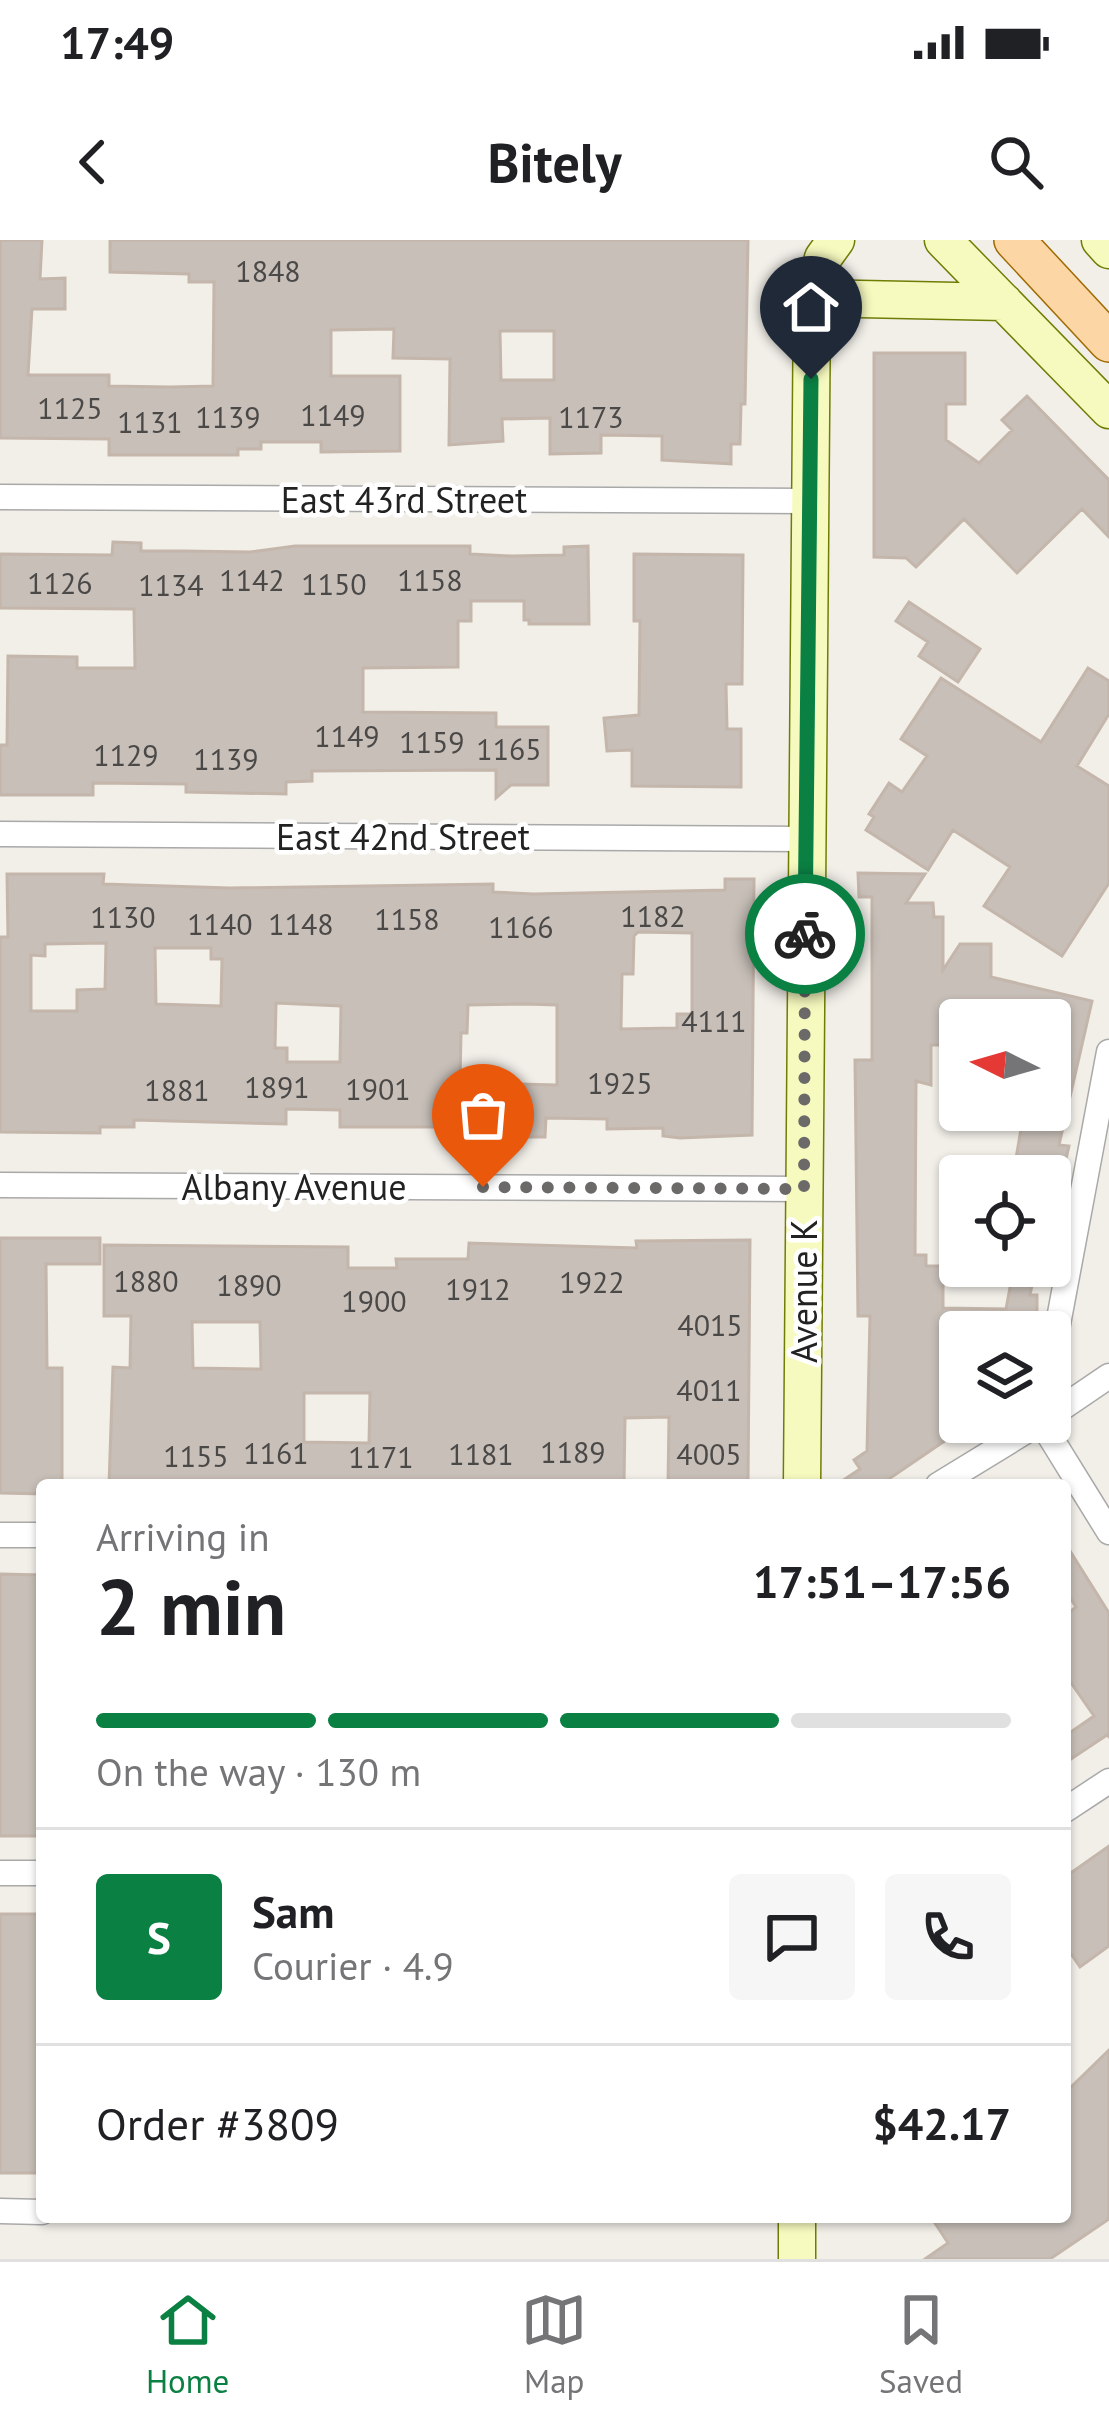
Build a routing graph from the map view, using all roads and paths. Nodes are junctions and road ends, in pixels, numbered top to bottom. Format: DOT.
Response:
graph roads {
  1 [pos="797,240"];
  2 [pos="836,240"];
  3 [pos="944,240"];
  4 [pos="1013,240"];
  5 [pos="1100,240"];
  6 [pos="1109,250"];
  7 [pos="812,298"];
  8 [pos="1004,302"];
  9 [pos="1109,342"];
  10 [pos="1109,410"];
  11 [pos="0,497"];
  12 [pos="808,501"];
  13 [pos="0,834"];
  14 [pos="806,839"];
  15 [pos="1109,1052"];
  16 [pos="0,1185"];
  17 [pos="804,1189"];
  18 [pos="1060,1311"];
  19 [pos="1109,1376"];
  20 [pos="1071,1402"];
  21 [pos="1007,1443"];
  22 [pos="1054,1443"];
  23 [pos="802,1479"];
  24 [pos="948,1479"];
  25 [pos="1109,1532"];
  26 [pos="0,1535"];
  27 [pos="36,1535"];
  28 [pos="1109,1781"];
  29 [pos="1071,1806"];
  30 [pos="0,1873"];
  31 [pos="36,1873"];
  32 [pos="0,2212"];
  33 [pos="36,2212"];
  34 [pos="797,2223"];
  35 [pos="797,2259"];
  1 -- 7 [label="street"];
  2 -- 7 [label="street, Avenue K"];
  3 -- 8 [label="street"];
  4 -- 9 [label="main road"];
  5 -- 6 [label="street"];
  7 -- 8 [label="street"];
  7 -- 12 [label="street, Avenue K"];
  8 -- 10 [label="street"];
  11 -- 12 [label="street, East 43rd Street"];
  12 -- 14 [label="street, Avenue K"];
  13 -- 14 [label="street, East 42nd Street"];
  14 -- 17 [label="street, Avenue K"];
  15 -- 18 [label="street"];
  16 -- 17 [label="street, Albany Avenue"];
  17 -- 23 [label="street, Avenue K"];
  19 -- 20 [label="street"];
  21 -- 24 [label="street"];
  22 -- 25 [label="street"];
  26 -- 27 [label="street"];
  28 -- 29 [label="street"];
  30 -- 31 [label="street"];
  32 -- 33 [label="street"];
  34 -- 35 [label="street"];
}
